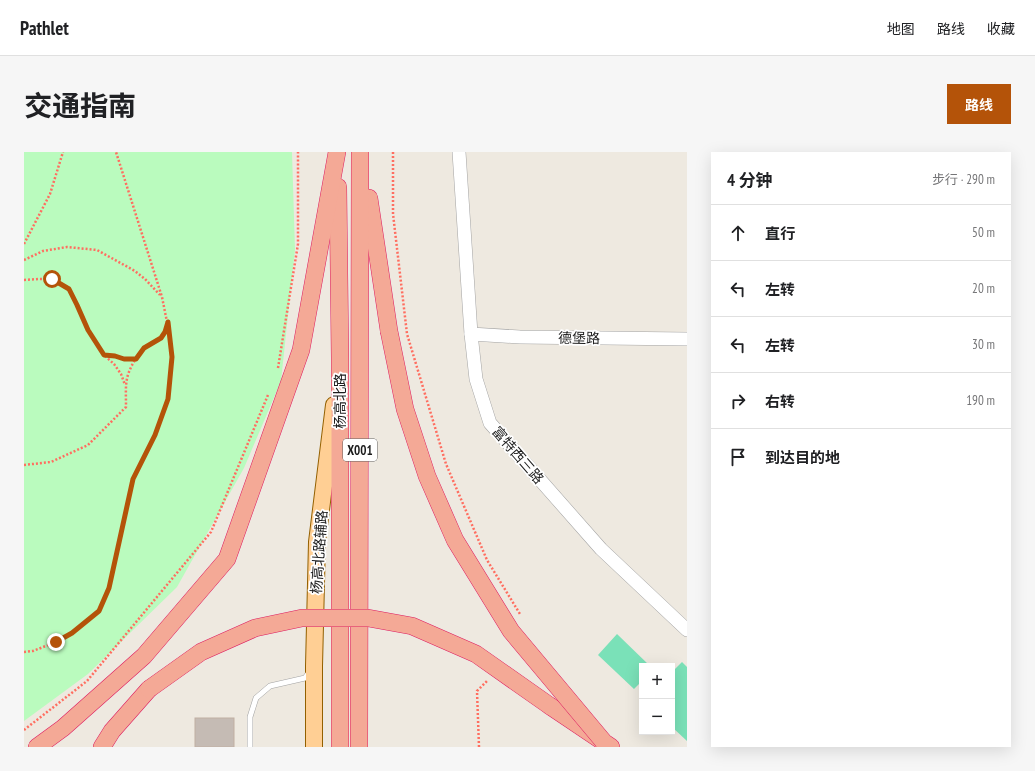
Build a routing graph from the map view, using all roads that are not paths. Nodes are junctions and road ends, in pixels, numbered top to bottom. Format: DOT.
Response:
graph roads {
  1 [pos="337,152"];
  2 [pos="361,152"];
  3 [pos="459,152"];
  4 [pos="471,334"];
  5 [pos="687,340"];
  6 [pos="340,358"];
  7 [pos="687,630"];
  8 [pos="314,666"];
  9 [pos="607,744"];
  10 [pos="37,747"];
  11 [pos="102,747"];
  12 [pos="250,747"];
  13 [pos="314,747"];
  14 [pos="340,747"];
  15 [pos="359,747"];
  1 -- 6 [label="highway, 杨高北路 / X001"];
  1 -- 10 [label="highway"];
  2 -- 9 [label="highway, bridge"];
  2 -- 15 [label="highway, 杨高北路 / X001"];
  3 -- 4 [label="street, 富特西三路"];
  4 -- 5 [label="street, 德堡路"];
  4 -- 7 [label="street, 富特西三路"];
  6 -- 8 [label="main road, 杨高北路辅路 / X001"];
  6 -- 14 [label="highway, 杨高北路 / X001"];
  8 -- 12 [label="lane"];
  8 -- 13 [label="main road, 杨高北路辅路 / X001"];
  9 -- 11 [label="highway, bridge"];
}
